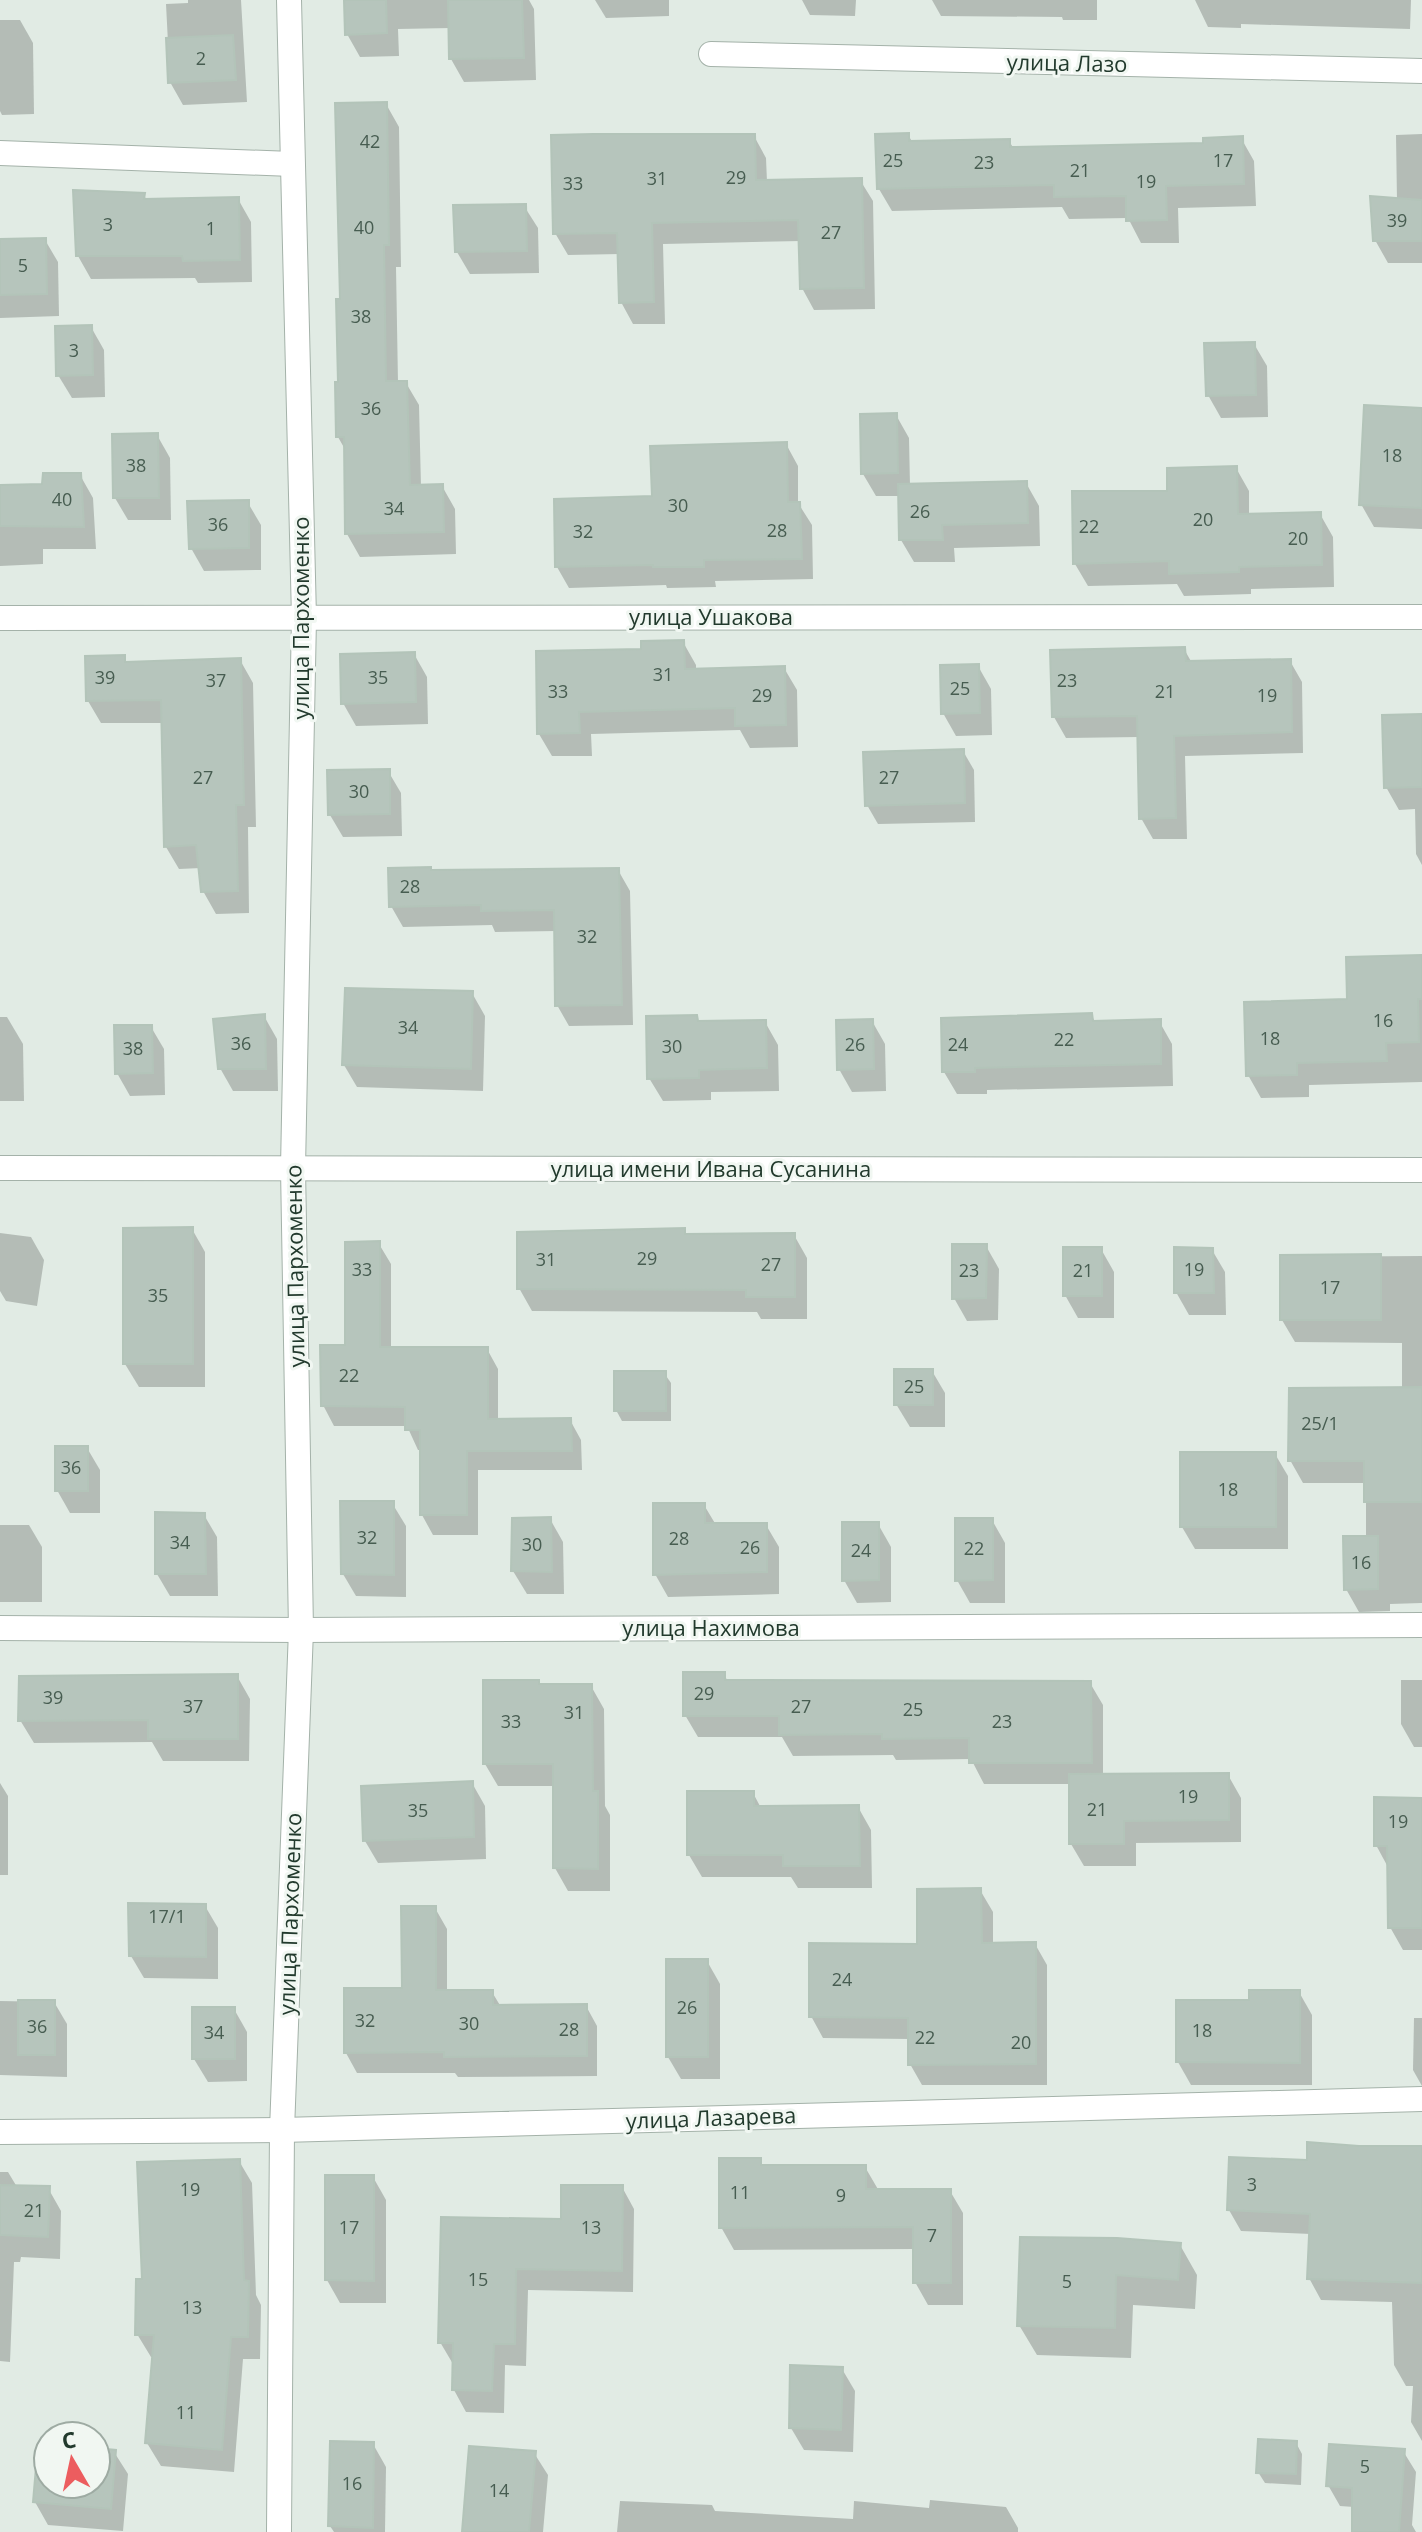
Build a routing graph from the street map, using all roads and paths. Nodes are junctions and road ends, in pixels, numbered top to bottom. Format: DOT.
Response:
graph roads {
  1 [pos="289,0"];
  2 [pos="711,54"];
  3 [pos="1422,71"];
  4 [pos="0,153"];
  5 [pos="292,164"];
  6 [pos="1422,617"];
  7 [pos="0,618"];
  8 [pos="304,618"];
  9 [pos="0,1168"];
  10 [pos="293,1168"];
  11 [pos="1422,1170"];
  12 [pos="1422,1625"];
  13 [pos="0,1628"];
  14 [pos="301,1630"];
  15 [pos="1422,2099"];
  16 [pos="282,2130"];
  17 [pos="0,2132"];
  18 [pos="279,2532"];
  1 -- 5 [label="street, улица Пархоменко"];
  2 -- 3 [label="street, улица Лазо"];
  4 -- 5 [label="street"];
  5 -- 8 [label="street, улица Пархоменко"];
  6 -- 8 [label="street, улица Ушакова"];
  7 -- 8 [label="street, улица Ушакова"];
  8 -- 10 [label="street, улица Пархоменко"];
  9 -- 10 [label="street, улица имени Ивана Сусанина"];
  10 -- 11 [label="street, улица имени Ивана Сусанина"];
  10 -- 14 [label="street, улица Пархоменко"];
  12 -- 14 [label="street, улица Нахимова"];
  13 -- 14 [label="street, улица Нахимова"];
  14 -- 16 [label="street, улица Пархоменко"];
  15 -- 16 [label="street, улица Лазарева"];
  16 -- 17 [label="street, улица Лазарева"];
  16 -- 18 [label="street, улица Пархоменко"];
}
